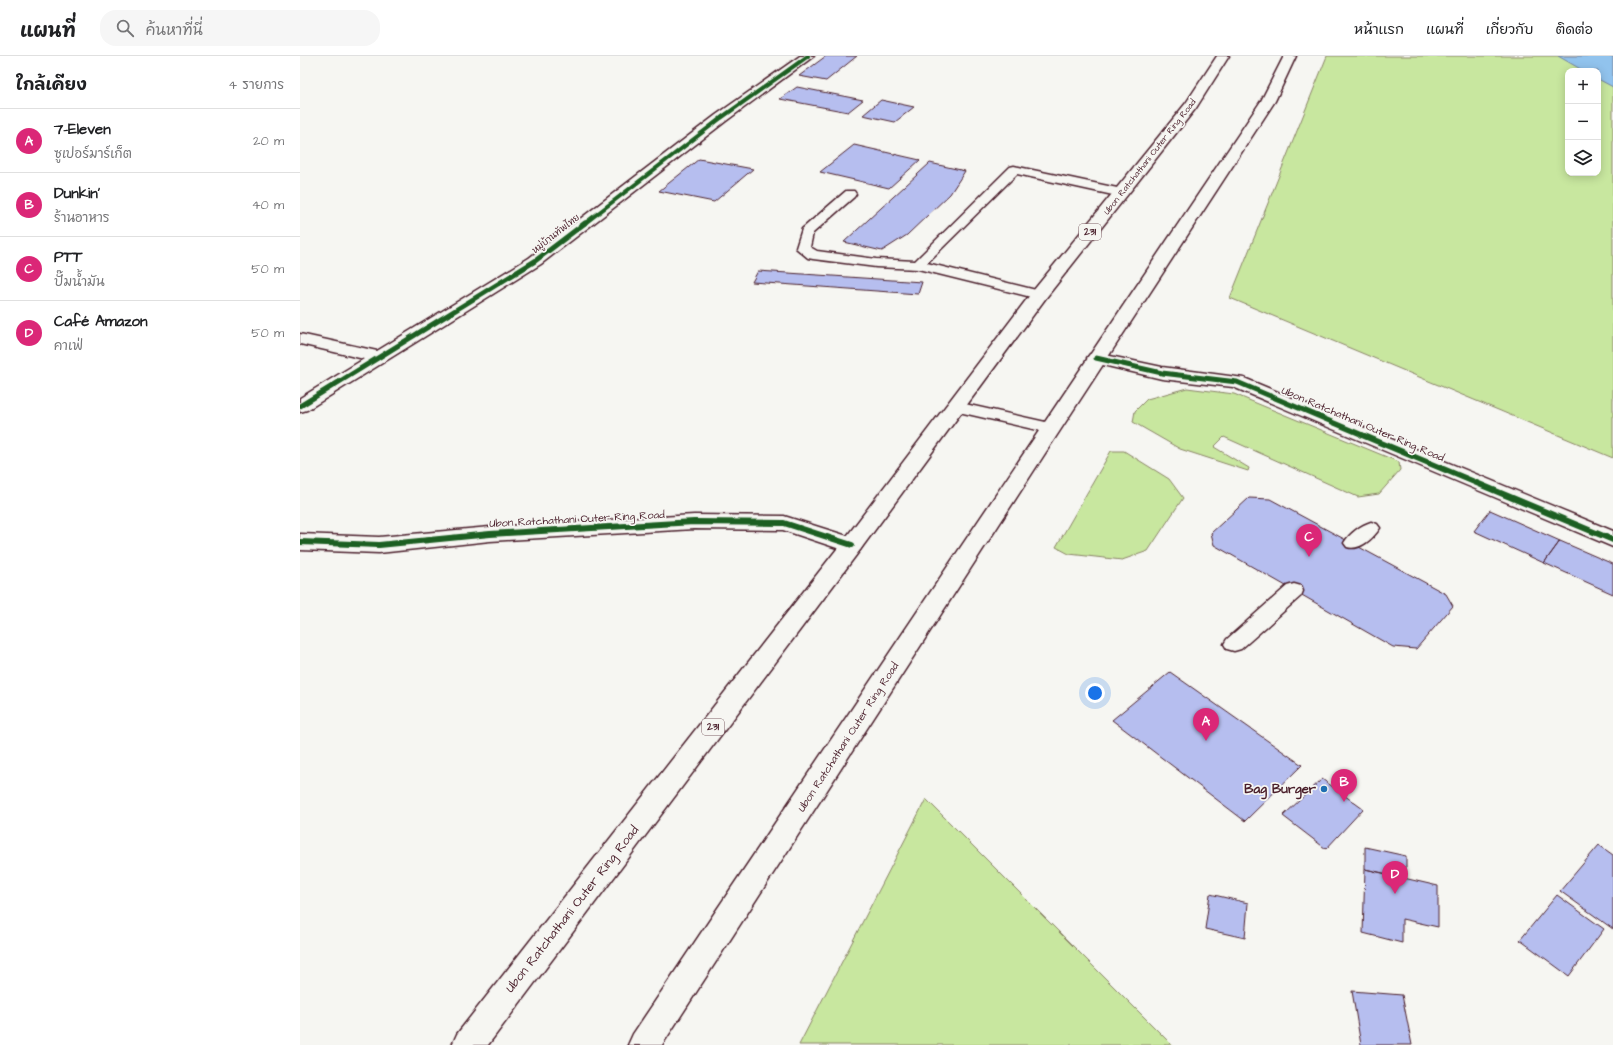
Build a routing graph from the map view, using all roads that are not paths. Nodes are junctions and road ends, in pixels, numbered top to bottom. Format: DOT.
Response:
graph roads {
  1 [pos="808,56"];
  2 [pos="1223,56"];
  3 [pos="1290,56"];
  4 [pos="1122,193"];
  5 [pos="850,194"];
  6 [pos="918,265"];
  7 [pos="1039,295"];
  8 [pos="300,339"];
  9 [pos="380,357"];
  10 [pos="1096,358"];
  11 [pos="300,406"];
  12 [pos="956,407"];
  13 [pos="1050,428"];
  14 [pos="1371,528"];
  15 [pos="1613,540"];
  16 [pos="300,542"];
  17 [pos="1353,543"];
  18 [pos="852,545"];
  19 [pos="1294,591"];
  20 [pos="1234,644"];
  21 [pos="468,1045"];
  22 [pos="644,1045"];
  1 -- 9 [label="main road, หมู่บ้านทัพไทย"];
  2 -- 4 [label="main road, Ubon Ratchathani Outer Ring Road / 231"];
  3 -- 10 [label="main road, Ubon Ratchathani Outer Ring Road"];
  4 -- 6 [label="lane"];
  4 -- 7 [label="main road, Ubon Ratchathani Outer Ring Road / 231"];
  5 -- 6 [label="lane"];
  6 -- 7 [label="lane"];
  7 -- 12 [label="main road, Ubon Ratchathani Outer Ring Road / 231"];
  8 -- 9 [label="main road"];
  9 -- 11 [label="main road, หมู่บ้านทัพไทย"];
  10 -- 13 [label="main road, Ubon Ratchathani Outer Ring Road"];
  10 -- 15 [label="main road, Ubon Ratchathani Outer Ring Road"];
  12 -- 13 [label="lane"];
  12 -- 18 [label="main road, Ubon Ratchathani Outer Ring Road / 231"];
  13 -- 22 [label="main road, Ubon Ratchathani Outer Ring Road"];
  14 -- 17 [label="lane"];
  16 -- 18 [label="main road, Ubon Ratchathani Outer Ring Road"];
  18 -- 21 [label="main road, Ubon Ratchathani Outer Ring Road / 231"];
  19 -- 20 [label="lane"];
}
